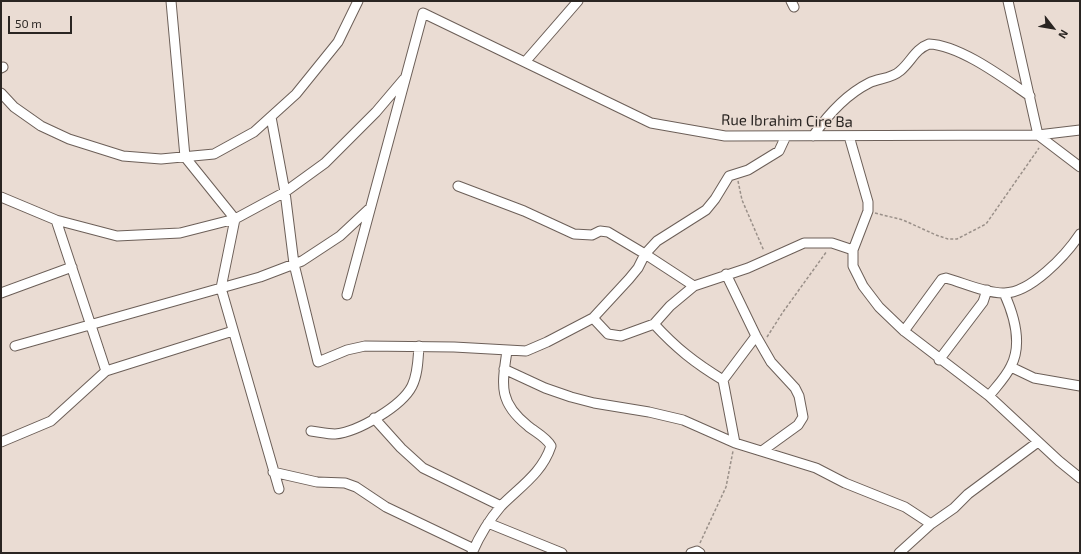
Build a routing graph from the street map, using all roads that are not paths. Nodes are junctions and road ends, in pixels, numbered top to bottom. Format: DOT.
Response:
graph roads {
  1 [pos="171,1"];
  2 [pos="358,1"];
  3 [pos="578,1"];
  4 [pos="1008,1"];
  5 [pos="525,62"];
  6 [pos="406,76"];
  7 [pos="1,93"];
  8 [pos="1030,96"];
  9 [pos="271,117"];
  10 [pos="1080,130"];
  11 [pos="786,136"];
  12 [pos="813,136"];
  13 [pos="849,136"];
  14 [pos="1041,137"];
  15 [pos="185,157"];
  16 [pos="1080,167"];
  17 [pos="458,186"];
  18 [pos="285,192"];
  19 [pos="1,197"];
  20 [pos="370,208"];
  21 [pos="235,219"];
  22 [pos="56,220"];
  23 [pos="1080,234"];
  24 [pos="853,250"];
  25 [pos="645,254"];
  26 [pos="294,264"];
  27 [pos="72,268"];
  28 [pos="726,274"];
  29 [pos="694,286"];
  30 [pos="221,288"];
  31 [pos="988,290"];
  32 [pos="1,293"];
  33 [pos="1004,294"];
  34 [pos="347,295"];
  35 [pos="593,318"];
  36 [pos="654,324"];
  37 [pos="90,325"];
  38 [pos="904,331"];
  39 [pos="233,332"];
  40 [pos="756,336"];
  41 [pos="15,346"];
  42 [pos="419,346"];
  43 [pos="507,351"];
  44 [pos="939,360"];
  45 [pos="1011,367"];
  46 [pos="504,369"];
  47 [pos="106,371"];
  48 [pos="723,380"];
  49 [pos="1080,386"];
  50 [pos="989,396"];
  51 [pos="374,418"];
  52 [pos="311,431"];
  53 [pos="1,442"];
  54 [pos="1038,442"];
  55 [pos="735,443"];
  56 [pos="762,451"];
  57 [pos="274,472"];
  58 [pos="1080,478"];
  59 [pos="279,490"];
  60 [pos="501,506"];
  61 [pos="488,524"];
  62 [pos="931,524"];
  63 [pos="473,551"];
  64 [pos="562,553"];
  65 [pos="899,553"];
  1 -- 15 [label="street"];
  2 -- 9 [label="street"];
  3 -- 5 [label="street"];
  4 -- 8 [label="street"];
  5 -- 6 [label="street, Rue Ibrahim Cire Ba"];
  5 -- 11 [label="street, Rue Ibrahim Cire Ba"];
  6 -- 18 [label="street"];
  6 -- 20 [label="street"];
  7 -- 15 [label="street"];
  8 -- 12 [label="street"];
  8 -- 14 [label="street"];
  9 -- 15 [label="street"];
  9 -- 18 [label="street"];
  10 -- 14 [label="street, Rue Ibrahim Cire Ba"];
  11 -- 12 [label="street, Rue Ibrahim Cire Ba"];
  11 -- 25 [label="street"];
  12 -- 13 [label="street, Rue Ibrahim Cire Ba"];
  13 -- 14 [label="street, Rue Ibrahim Cire Ba"];
  13 -- 24 [label="street"];
  14 -- 16 [label="street"];
  15 -- 21 [label="street"];
  17 -- 25 [label="street"];
  18 -- 21 [label="street"];
  18 -- 26 [label="street"];
  19 -- 22 [label="street"];
  20 -- 26 [label="street"];
  20 -- 34 [label="street"];
  21 -- 22 [label="street"];
  21 -- 30 [label="street"];
  22 -- 27 [label="street"];
  23 -- 33 [label="street"];
  24 -- 28 [label="street"];
  24 -- 38 [label="street"];
  25 -- 29 [label="street"];
  25 -- 35 [label="street"];
  26 -- 30 [label="street"];
  26 -- 42 [label="street"];
  27 -- 32 [label="street"];
  27 -- 37 [label="street"];
  28 -- 29 [label="street"];
  28 -- 40 [label="street"];
  29 -- 36 [label="street"];
  30 -- 37 [label="street"];
  30 -- 39 [label="street"];
  31 -- 33 [label="street"];
  31 -- 38 [label="street"];
  31 -- 44 [label="street"];
  33 -- 45 [label="street"];
  35 -- 36 [label="street"];
  35 -- 43 [label="street"];
  36 -- 48 [label="street"];
  37 -- 41 [label="street"];
  37 -- 47 [label="street"];
  38 -- 44 [label="street"];
  39 -- 47 [label="street"];
  39 -- 57 [label="street"];
  40 -- 48 [label="street"];
  40 -- 56 [label="street"];
  42 -- 43 [label="street"];
  42 -- 51 [label="street"];
  43 -- 46 [label="street"];
  44 -- 50 [label="street"];
  45 -- 49 [label="street"];
  45 -- 50 [label="street"];
  46 -- 55 [label="street"];
  46 -- 60 [label="street"];
  47 -- 53 [label="street"];
  48 -- 55 [label="street"];
  50 -- 54 [label="street"];
  51 -- 52 [label="street"];
  51 -- 60 [label="street"];
  54 -- 58 [label="street"];
  54 -- 62 [label="street"];
  55 -- 56 [label="street"];
  56 -- 62 [label="street"];
  57 -- 59 [label="street"];
  57 -- 63 [label="street"];
  60 -- 61 [label="street"];
  61 -- 63 [label="street"];
  61 -- 64 [label="street"];
  62 -- 65 [label="street"];
}
